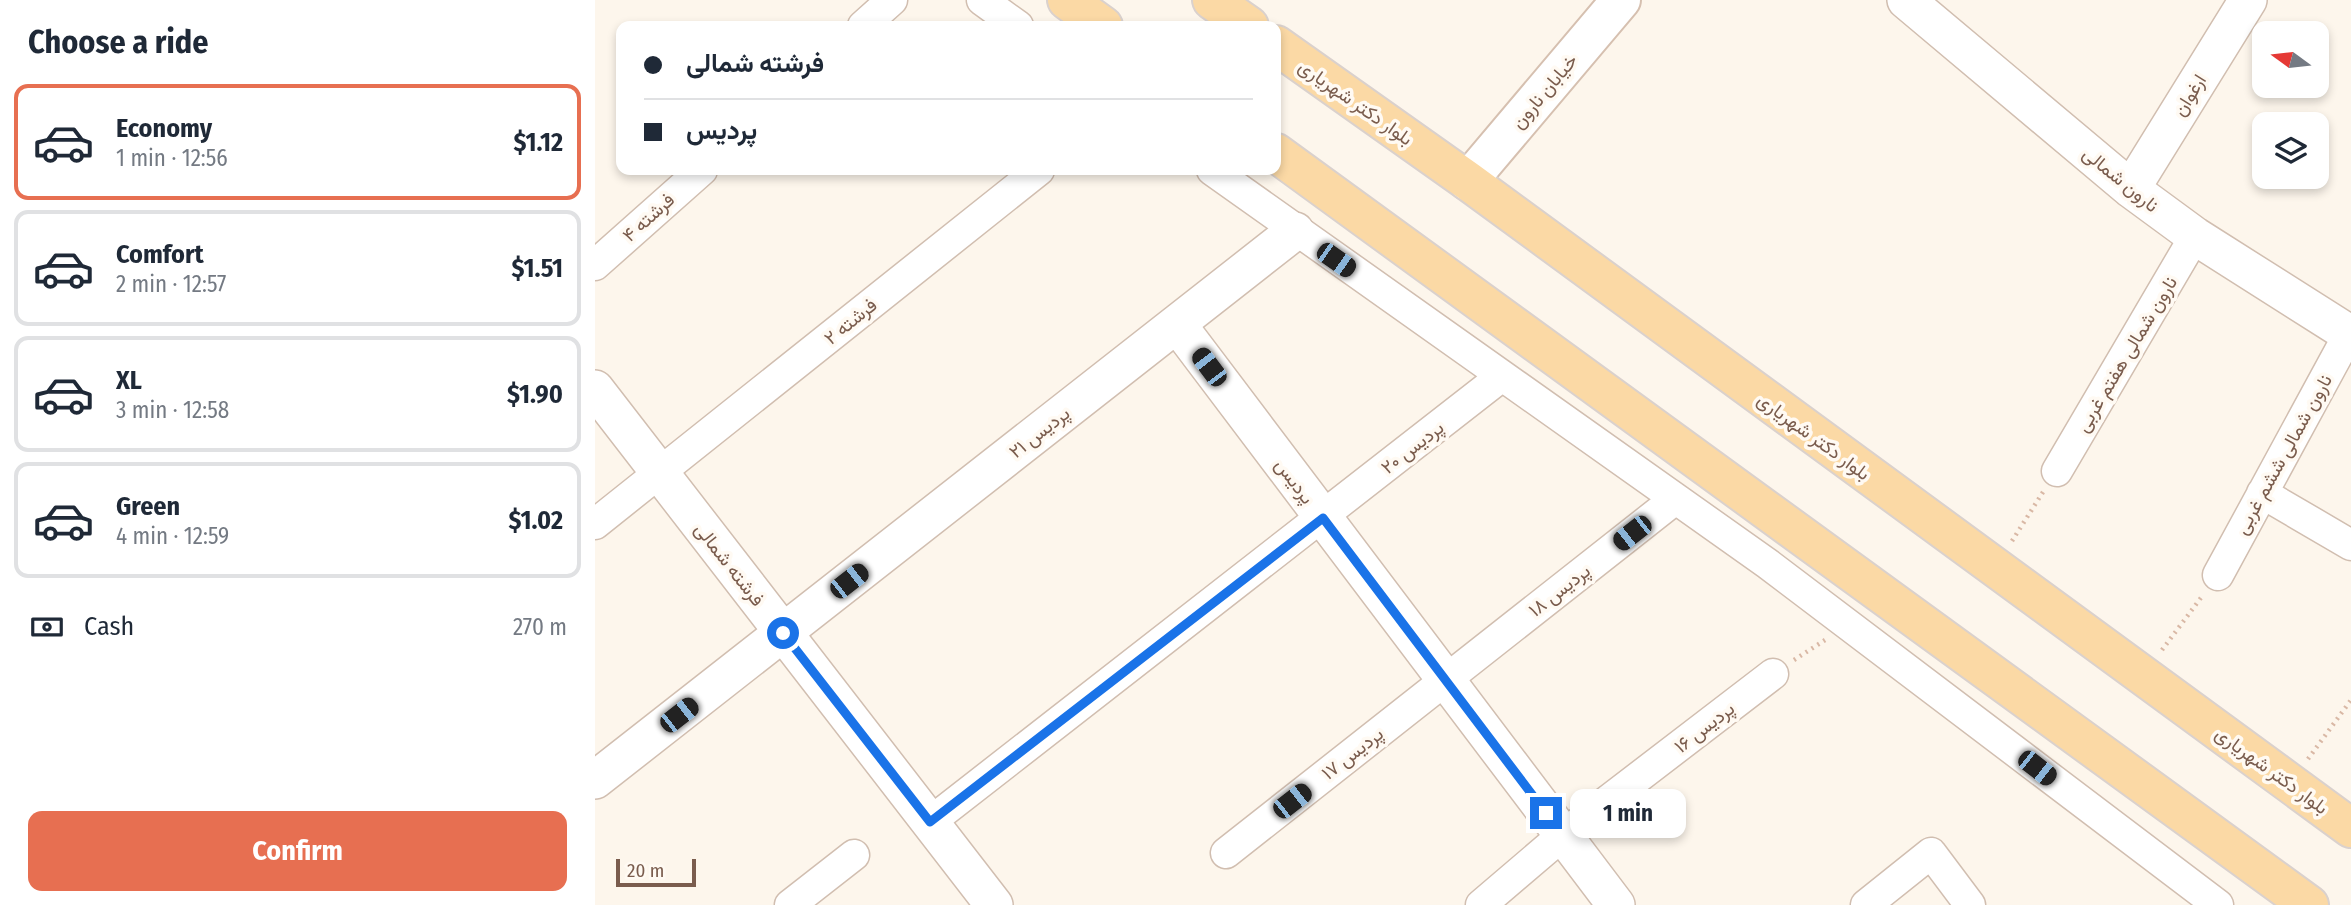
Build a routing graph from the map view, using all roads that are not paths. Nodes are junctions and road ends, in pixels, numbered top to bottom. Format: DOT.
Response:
graph roads {
  1 [pos="892,0"];
  2 [pos="982,0"];
  3 [pos="1067,0"];
  4 [pos="1212,0"];
  5 [pos="1621,0"];
  6 [pos="1906,0"];
  7 [pos="2248,0"];
  8 [pos="869,21"];
  9 [pos="1011,21"];
  10 [pos="1096,21"];
  11 [pos="1242,21"];
  12 [pos="1281,49"];
  13 [pos="1281,157"];
  14 [pos="696,175"];
  15 [pos="1033,175"];
  16 [pos="1219,175"];
  17 [pos="1468,181"];
  18 [pos="2131,189"];
  19 [pos="1295,232"];
  20 [pos="2195,236"];
  21 [pos="595,265"];
  22 [pos="1177,324"];
  23 [pos="2350,335"];
  24 [pos="1502,376"];
  25 [pos="595,388"];
  26 [pos="2057,471"];
  27 [pos="660,472"];
  28 [pos="2262,493"];
  29 [pos="1674,500"];
  30 [pos="1323,518"];
  31 [pos="595,524"];
  32 [pos="2351,545"];
  33 [pos="2218,575"];
  34 [pos="783,633"];
  35 [pos="1773,674"];
  36 [pos="1445,680"];
  37 [pos="595,780"];
  38 [pos="930,822"];
  39 [pos="2351,828"];
  40 [pos="1563,835"];
  41 [pos="1226,853"];
  42 [pos="855,855"];
  43 [pos="790,905"];
  44 [pos="994,905"];
  45 [pos="1481,905"];
  46 [pos="1616,905"];
  47 [pos="1866,905"];
  48 [pos="1970,905"];
  49 [pos="2218,905"];
  50 [pos="2309,905"];
  1 -- 8 [label="street"];
  2 -- 9 [label="street"];
  3 -- 10 [label="main road"];
  4 -- 11 [label="main road"];
  5 -- 17 [label="main road, خیابان نارون"];
  6 -- 18 [label="street, نارون شمالی"];
  7 -- 18 [label="street, ارغوان"];
  12 -- 17 [label="main road, بلوار دکتر شهریاری"];
  13 -- 50 [label="main road"];
  14 -- 21 [label="street, فرشته ۴"];
  15 -- 27 [label="street, فرشته ۲"];
  16 -- 19 [label="street"];
  17 -- 39 [label="main road, بلوار دکتر شهریاری"];
  18 -- 20 [label="street, نارون شمالی"];
  19 -- 22 [label="street, پردیس ۲۱"];
  19 -- 24 [label="street"];
  20 -- 23 [label="street, نارون شمالی"];
  20 -- 26 [label="street, نارون شمالی هفتم غربی"];
  22 -- 30 [label="street, پردیس"];
  22 -- 34 [label="street, پردیس ۲۱"];
  23 -- 28 [label="street, نارون شمالی ششم غربی"];
  24 -- 29 [label="street"];
  24 -- 30 [label="street, ۲۰ پردیس"];
  25 -- 27 [label="street, فرشته شمالی"];
  27 -- 31 [label="street, فرشته ۲"];
  27 -- 34 [label="street, فرشته شمالی"];
  28 -- 32 [label="street"];
  28 -- 33 [label="street, نارون شمالی ششم غربی"];
  29 -- 36 [label="street, ۱۸ پردیس"];
  29 -- 49 [label="street"];
  30 -- 36 [label="street, پردیس"];
  30 -- 38 [label="street, ۲۰ پردیس"];
  34 -- 37 [label="street, پردیس ۲۱"];
  34 -- 38 [label="street, فرشته شمالی"];
  35 -- 40 [label="street, ۱۶ پردیس"];
  36 -- 40 [label="street, پردیس"];
  36 -- 41 [label="street, پردیس ۱۷"];
  38 -- 44 [label="street, فرشته شمالی"];
  40 -- 45 [label="street, ۱۶ پردیس"];
  40 -- 46 [label="street, پردیس"];
  42 -- 43 [label="street"];
  47 -- 48 [label="street"];
}
